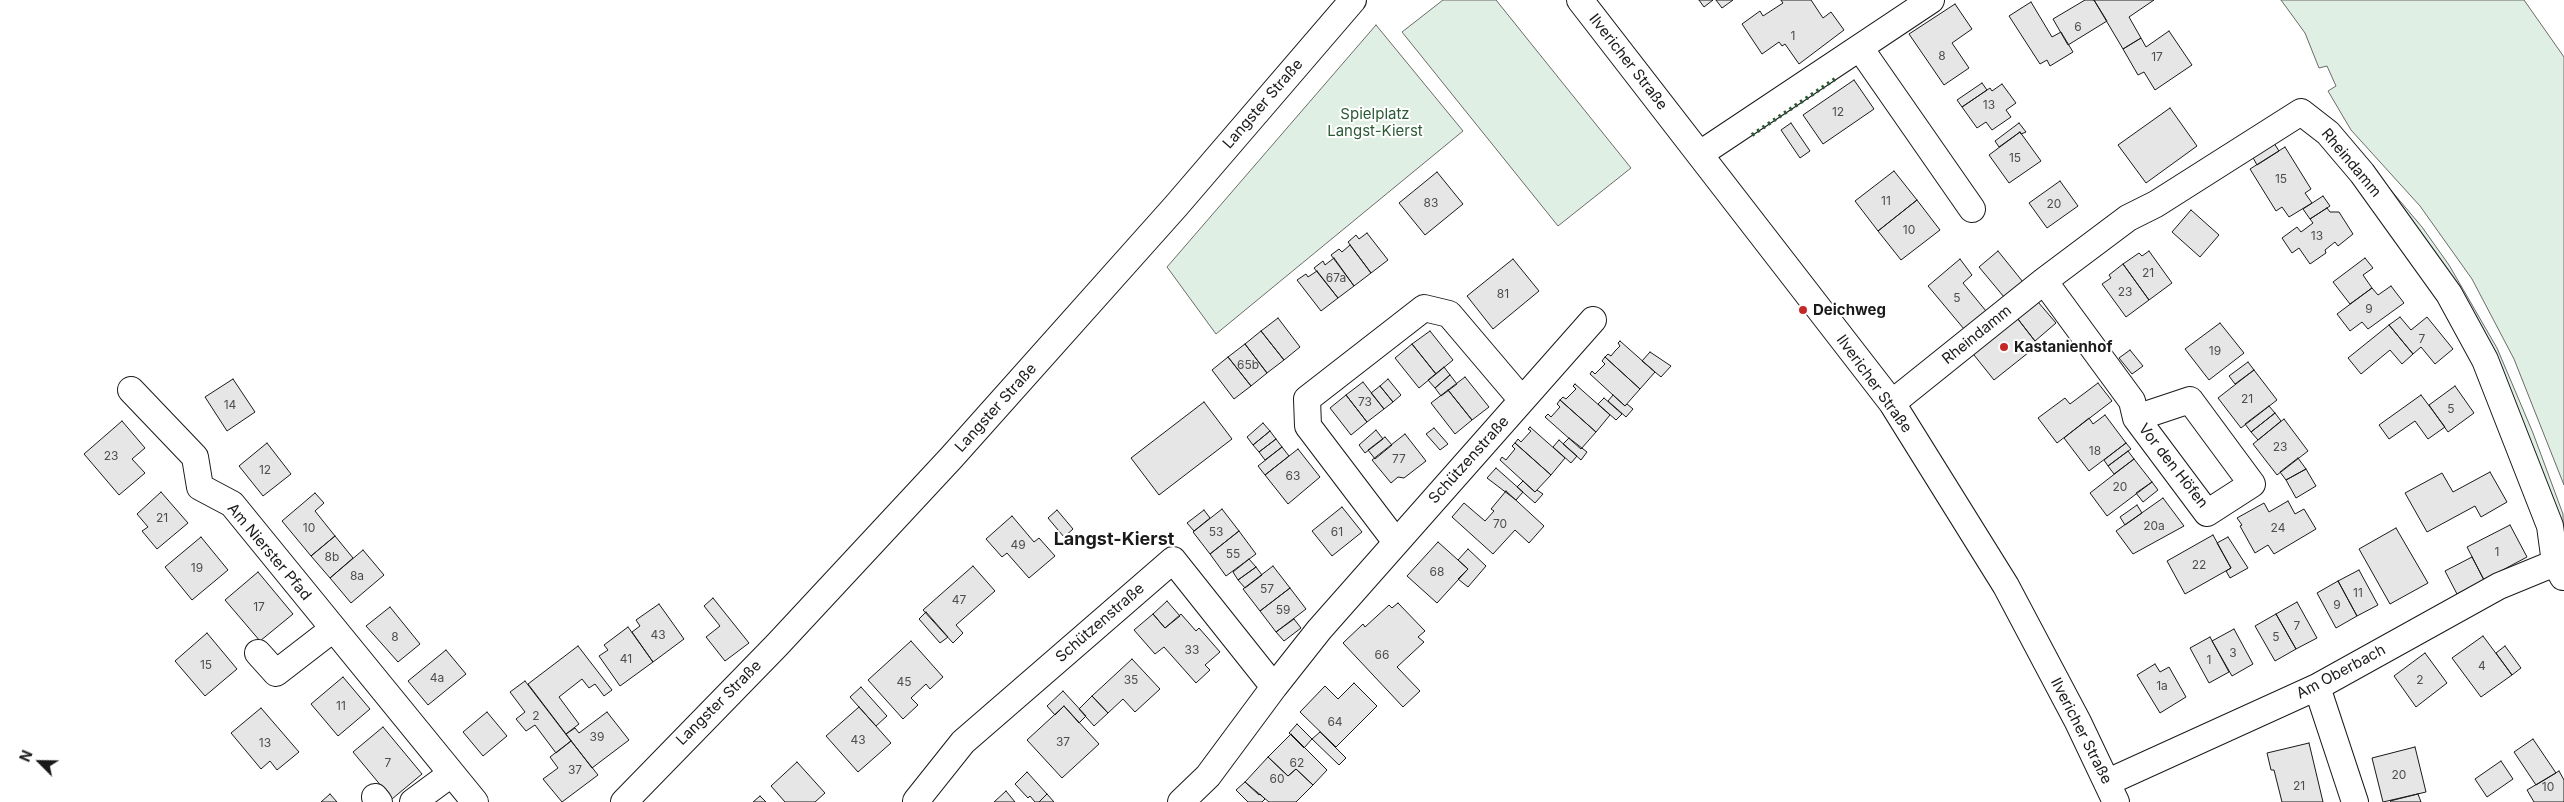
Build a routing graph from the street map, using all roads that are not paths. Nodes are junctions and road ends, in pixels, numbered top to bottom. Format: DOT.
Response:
graph roads {
  1 [pos="1353,0"];
  2 [pos="1580,0"];
  3 [pos="1931,0"];
  4 [pos="1860,48"];
  5 [pos="1700,154"];
  6 [pos="1972,209"];
  7 [pos="2044,281"];
  8 [pos="1593,320"];
  9 [pos="131,390"];
  10 [pos="1522,400"];
  11 [pos="1892,403"];
  12 [pos="2136,418"];
  13 [pos="1396,542"];
  14 [pos="2560,571"];
  15 [pos="333,628"];
  16 [pos="258,653"];
  17 [pos="1274,687"];
  18 [pos="2317,687"];
  19 [pos="451,774"];
  20 [pos="2112,792"];
  21 [pos="916,801"];
  22 [pos="413,802"];
  23 [pos="475,802"];
  24 [pos="624,802"];
  25 [pos="1181,802"];
  26 [pos="2355,802"];
  1 -- 24 [label="street, Langster Straße"];
  2 -- 5 [label="street, Ilvericher Straße"];
  3 -- 4 [label="street"];
  4 -- 5 [label="street"];
  4 -- 6 [label="street"];
  5 -- 11 [label="street, Ilvericher Straße"];
  7 -- 11 [label="street, Rheindamm"];
  7 -- 12 [label="street, Vor den Höfen"];
  7 -- 14 [label="street, Rheindamm"];
  8 -- 10 [label="street, Schützenstraße"];
  9 -- 15 [label="street, Am Nierster Pfad"];
  10 -- 13 [label="street, Schützenstraße"];
  10 -- 13 [label="street"];
  11 -- 20 [label="street, Ilvericher Straße"];
  12 -- 12 [label="street, Vor den Höfen"];
  13 -- 17 [label="street, Schützenstraße"];
  14 -- 18 [label="street, Am Oberbach"];
  15 -- 16 [label="street"];
  15 -- 19 [label="street, Am Nierster Pfad"];
  17 -- 21 [label="street, Schützenstraße"];
  17 -- 25 [label="street, Schützenstraße"];
  18 -- 20 [label="street, Am Oberbach"];
  18 -- 26 [label="street"];
  19 -- 22 [label="street"];
  19 -- 23 [label="street, Am Nierster Pfad"];
}
